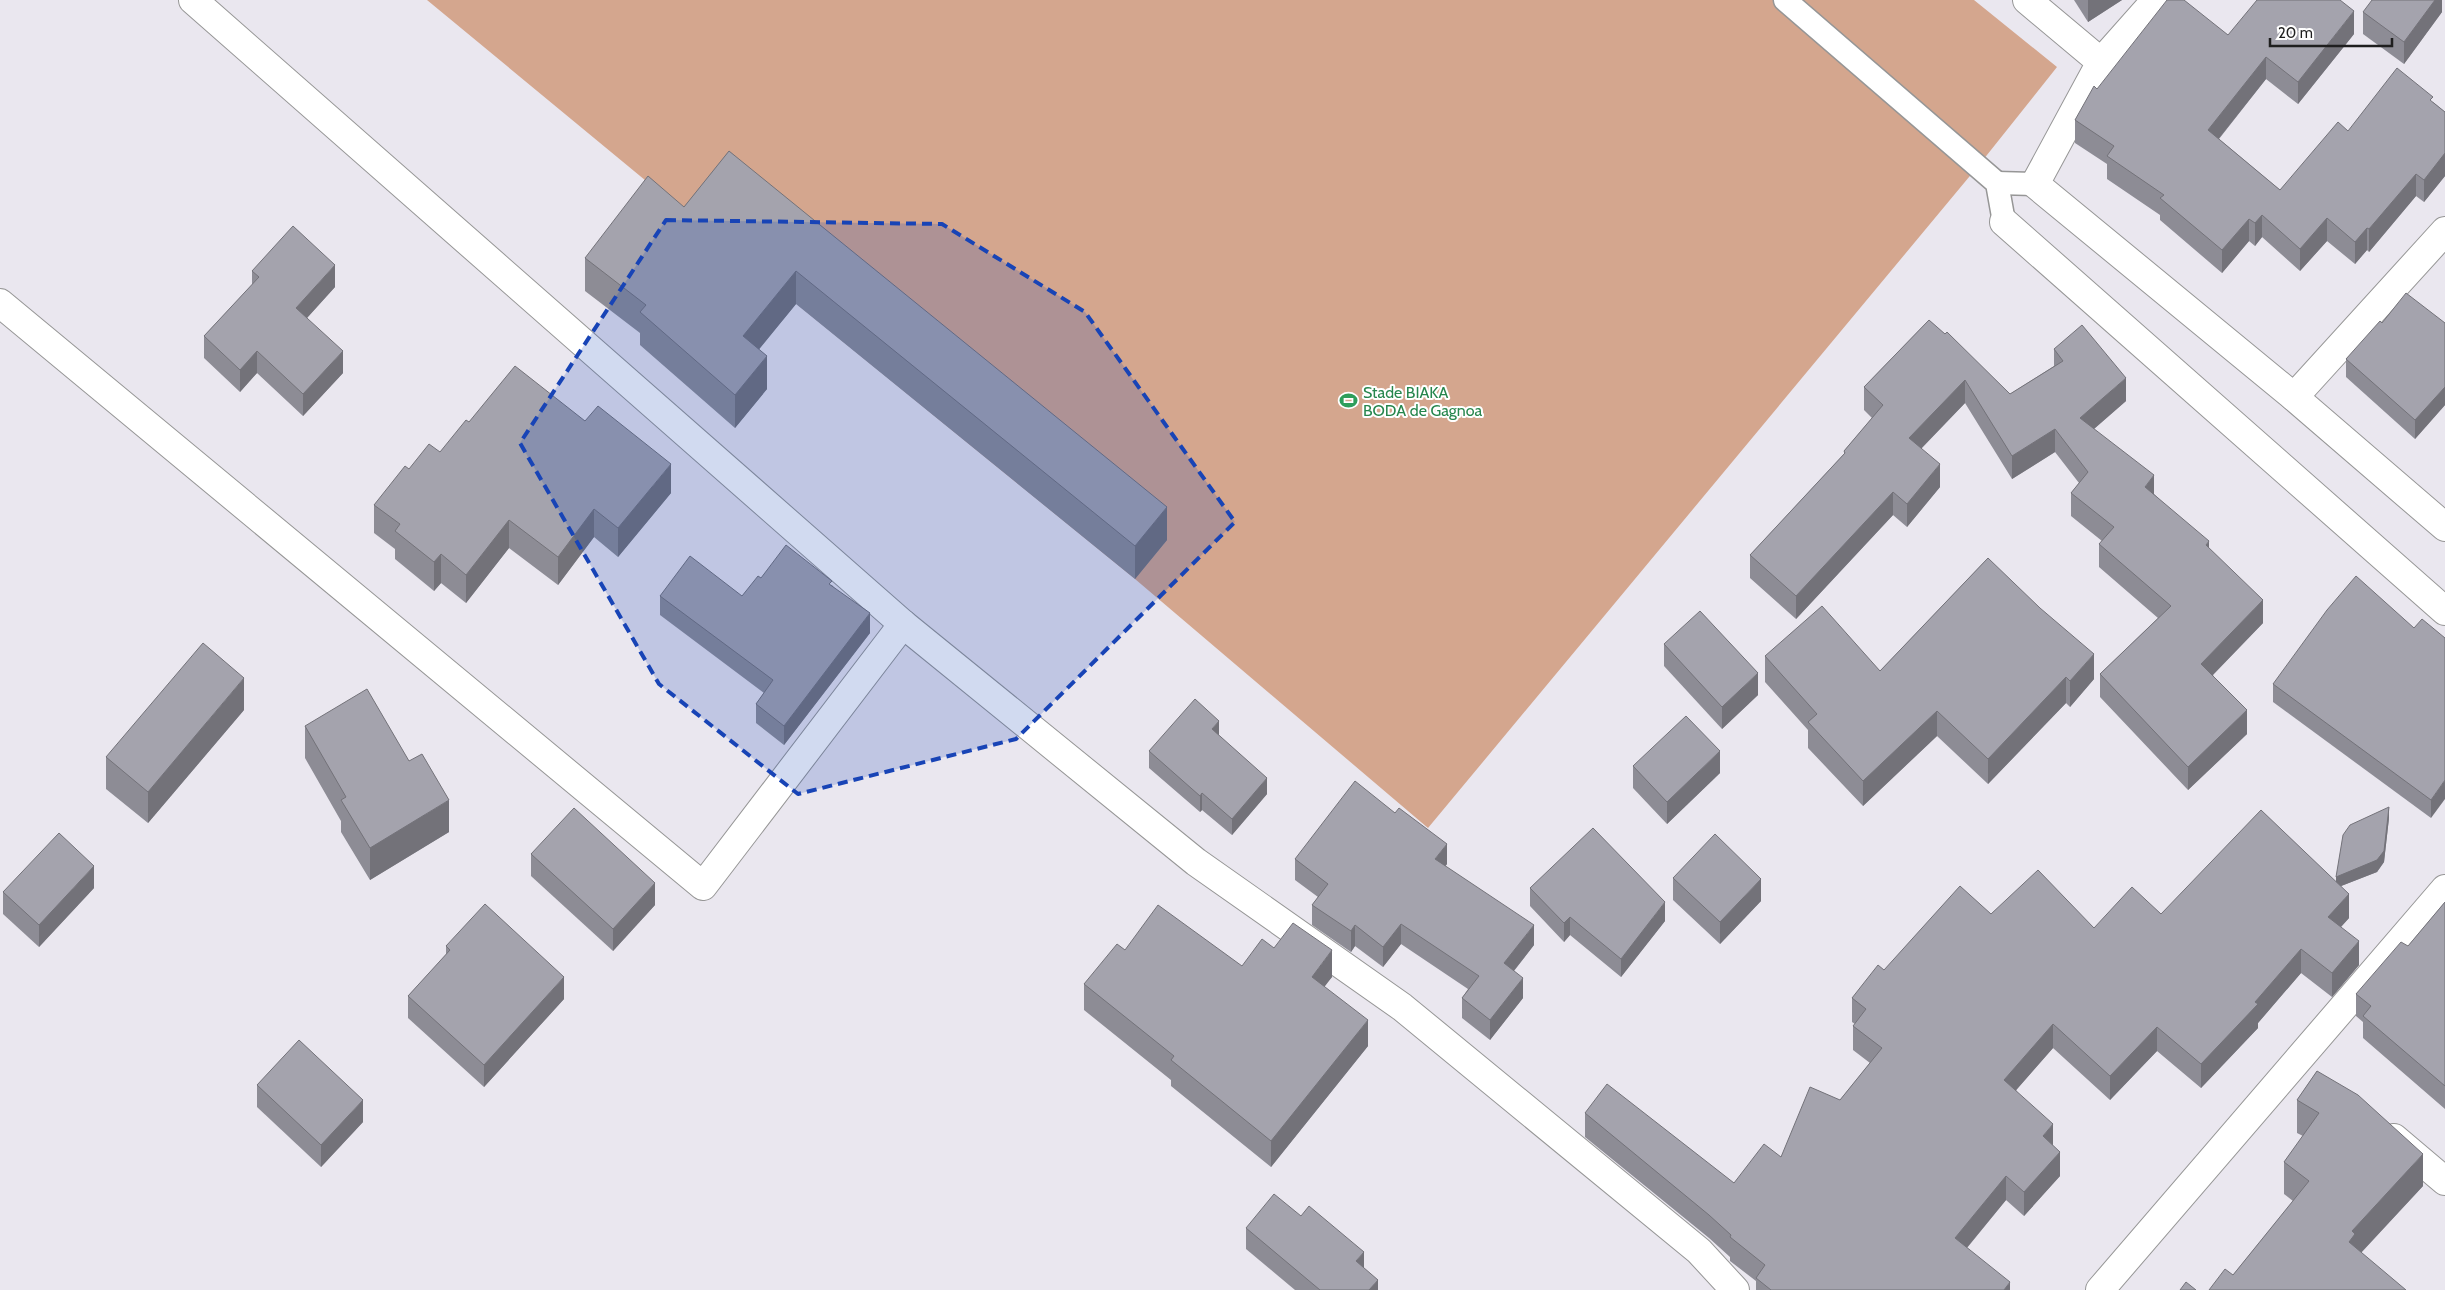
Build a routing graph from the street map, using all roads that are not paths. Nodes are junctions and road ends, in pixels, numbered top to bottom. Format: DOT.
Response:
graph roads {
  1 [pos="193,0"];
  2 [pos="1786,0"];
  3 [pos="2027,0"];
  4 [pos="2156,0"];
  5 [pos="2101,62"];
  6 [pos="1997,183"];
  7 [pos="2035,184"];
  8 [pos="2004,222"];
  9 [pos="2445,232"];
  10 [pos="0,303"];
  11 [pos="2294,397"];
  12 [pos="2445,527"];
  13 [pos="2445,612"];
  14 [pos="903,624"];
  15 [pos="2445,889"];
  16 [pos="2300,1058"];
  17 [pos="2322,1076"];
  18 [pos="2372,1119"];
  19 [pos="2445,1181"];
  20 [pos="1735,1290"];
  21 [pos="2100,1290"];
  1 -- 14 [label="street"];
  2 -- 6 [label="lane"];
  3 -- 5 [label="street"];
  4 -- 5 [label="street"];
  5 -- 7 [label="street"];
  6 -- 7 [label="lane"];
  6 -- 8 [label="lane"];
  7 -- 11 [label="street"];
  8 -- 13 [label="street"];
  9 -- 11 [label="street"];
  10 -- 14 [label="street"];
  11 -- 12 [label="street"];
  14 -- 20 [label="street"];
  15 -- 16 [label="street"];
  16 -- 17 [label="street"];
  16 -- 21 [label="street"];
  18 -- 19 [label="street"];
}
